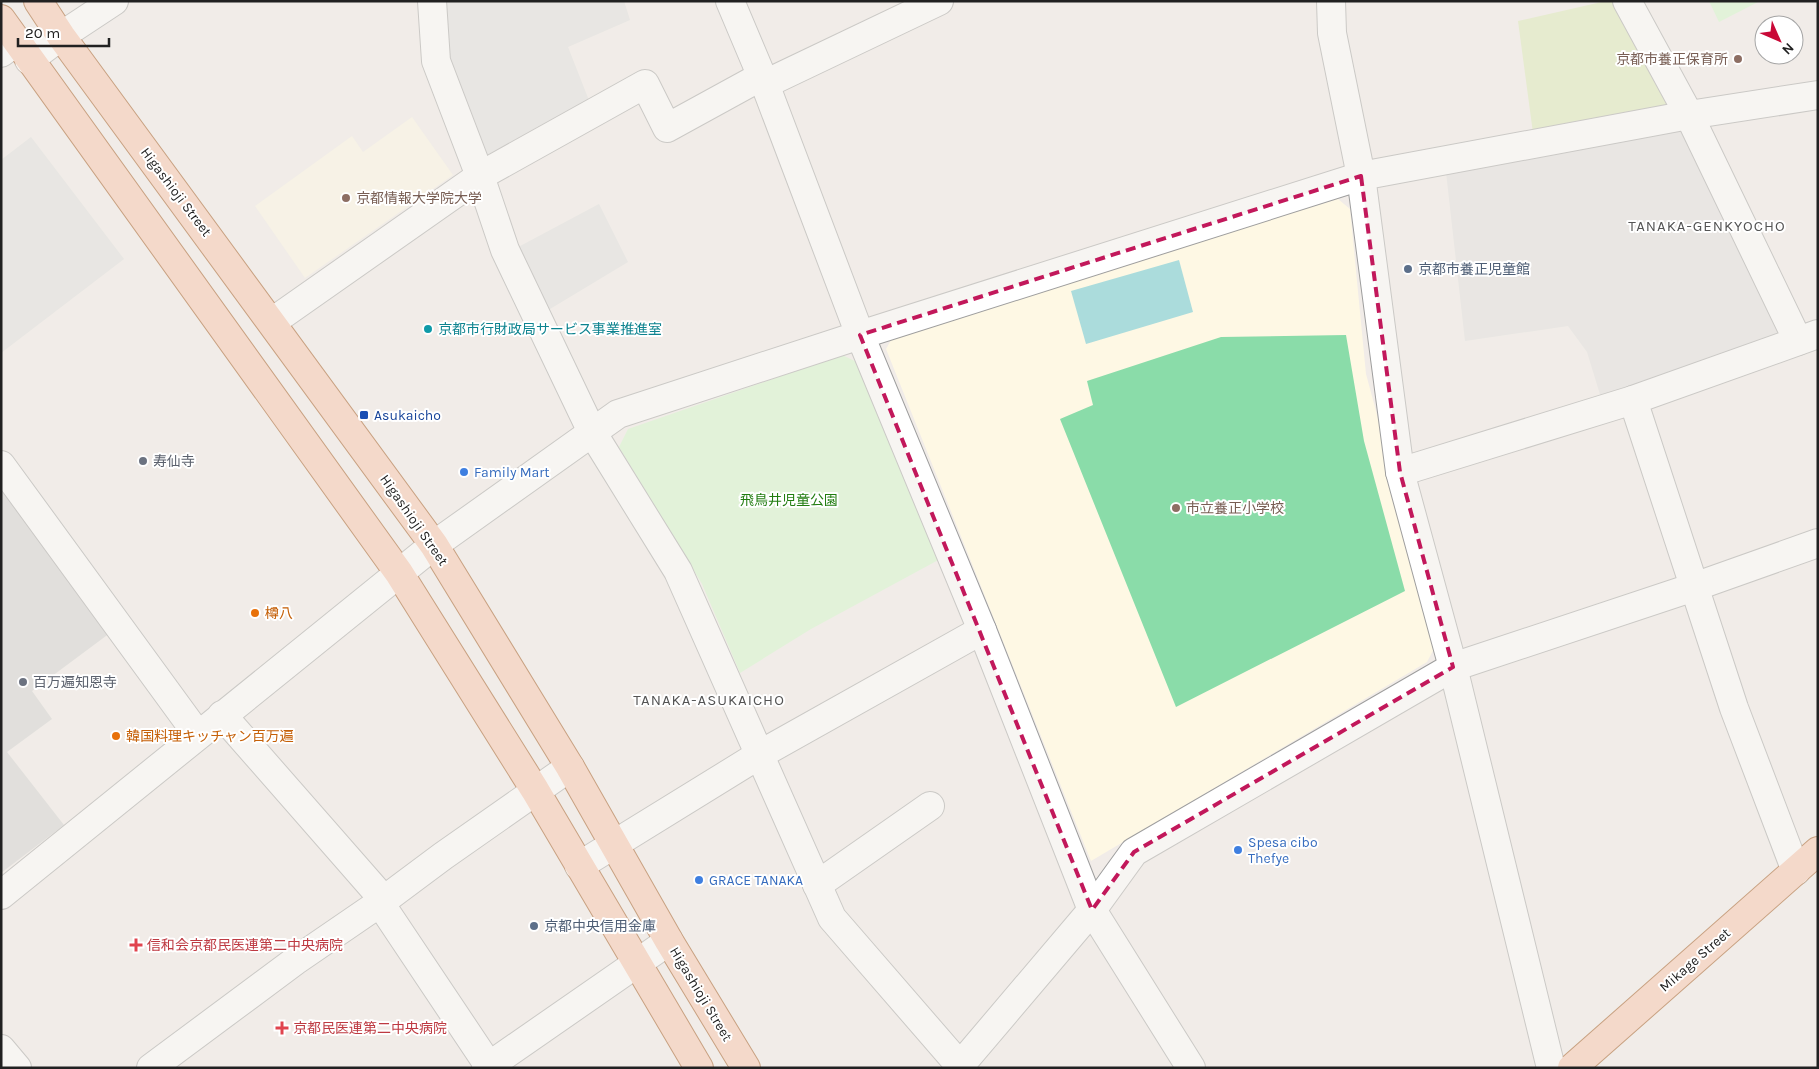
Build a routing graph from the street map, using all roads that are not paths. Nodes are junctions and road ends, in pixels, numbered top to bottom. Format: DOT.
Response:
graph roads {
  1 [pos="38,1"];
  2 [pos="114,1"];
  3 [pos="432,1"];
  4 [pos="730,1"];
  5 [pos="940,1"];
  6 [pos="1331,1"];
  7 [pos="1627,1"];
  8 [pos="1,20"];
  9 [pos="61,36"];
  10 [pos="16,52"];
  11 [pos="764,80"];
  12 [pos="1818,95"];
  13 [pos="1689,115"];
  14 [pos="480,176"];
  15 [pos="1361,176"];
  16 [pos="272,322"];
  17 [pos="860,335"];
  18 [pos="1808,338"];
  19 [pos="1633,400"];
  20 [pos="592,432"];
  21 [pos="1,465"];
  22 [pos="1400,472"];
  23 [pos="1818,543"];
  24 [pos="434,545"];
  25 [pos="399,573"];
  26 [pos="1694,587"];
  27 [pos="982,630"];
  28 [pos="1453,667"];
  29 [pos="222,715"];
  30 [pos="198,735"];
  31 [pos="759,755"];
  32 [pos="570,767"];
  33 [pos="535,790"];
  34 [pos="930,806"];
  35 [pos="615,845"];
  36 [pos="1818,851"];
  37 [pos="580,866"];
  38 [pos="1796,871"];
  39 [pos="817,885"];
  40 [pos="1,895"];
  41 [pos="382,902"];
  42 [pos="1092,910"];
  43 [pos="669,941"];
  44 [pos="636,962"];
  45 [pos="1,1049"];
  46 [pos="488,1067"];
  47 [pos="960,1067"];
  48 [pos="17,1068"];
  49 [pos="151,1068"];
  50 [pos="699,1068"];
  51 [pos="746,1068"];
  52 [pos="1191,1068"];
  53 [pos="1551,1068"];
  54 [pos="1572,1068"];
  1 -- 9 [label="main road, Higashioji Street"];
  2 -- 9 [label="street"];
  3 -- 14 [label="street"];
  4 -- 11 [label="street"];
  5 -- 11 [label="street"];
  6 -- 15 [label="street"];
  7 -- 13 [label="street"];
  8 -- 10 [label="main road"];
  9 -- 10 [label="street"];
  9 -- 16 [label="main road, Higashioji Street"];
  10 -- 25 [label="main road"];
  11 -- 14 [label="street"];
  11 -- 17 [label="street"];
  12 -- 13 [label="street"];
  13 -- 15 [label="street"];
  13 -- 18 [label="street"];
  14 -- 16 [label="street"];
  14 -- 20 [label="street"];
  15 -- 17 [label="street"];
  15 -- 22 [label="street"];
  16 -- 24 [label="main road, Higashioji Street"];
  17 -- 20 [label="street"];
  17 -- 27 [label="street"];
  18 -- 19 [label="street"];
  19 -- 22 [label="street"];
  19 -- 26 [label="street"];
  20 -- 24 [label="street"];
  20 -- 31 [label="street"];
  21 -- 30 [label="street"];
  22 -- 28 [label="street"];
  23 -- 26 [label="street"];
  24 -- 25 [label="street"];
  24 -- 32 [label="main road, Higashioji Street"];
  25 -- 29 [label="street"];
  25 -- 33 [label="main road"];
  26 -- 28 [label="street"];
  26 -- 38 [label="street"];
  27 -- 31 [label="street"];
  27 -- 42 [label="street"];
  28 -- 42 [label="street"];
  28 -- 53 [label="street"];
  29 -- 30 [label="street"];
  29 -- 41 [label="street"];
  30 -- 40 [label="street"];
  31 -- 35 [label="street"];
  31 -- 39 [label="street"];
  32 -- 33 [label="street"];
  32 -- 35 [label="main road, Higashioji Street"];
  33 -- 37 [label="main road"];
  33 -- 41 [label="street"];
  34 -- 39 [label="street"];
  35 -- 37 [label="street"];
  35 -- 43 [label="main road, Higashioji Street"];
  36 -- 38 [label="main road, Mikage Street"];
  37 -- 44 [label="main road"];
  38 -- 54 [label="main road, Mikage Street"];
  39 -- 47 [label="street"];
  41 -- 46 [label="street"];
  41 -- 49 [label="street"];
  42 -- 47 [label="street"];
  42 -- 52 [label="street"];
  43 -- 44 [label="street"];
  43 -- 51 [label="main road, Higashioji Street"];
  44 -- 46 [label="street"];
  44 -- 50 [label="main road"];
  45 -- 48 [label="street"];
}
